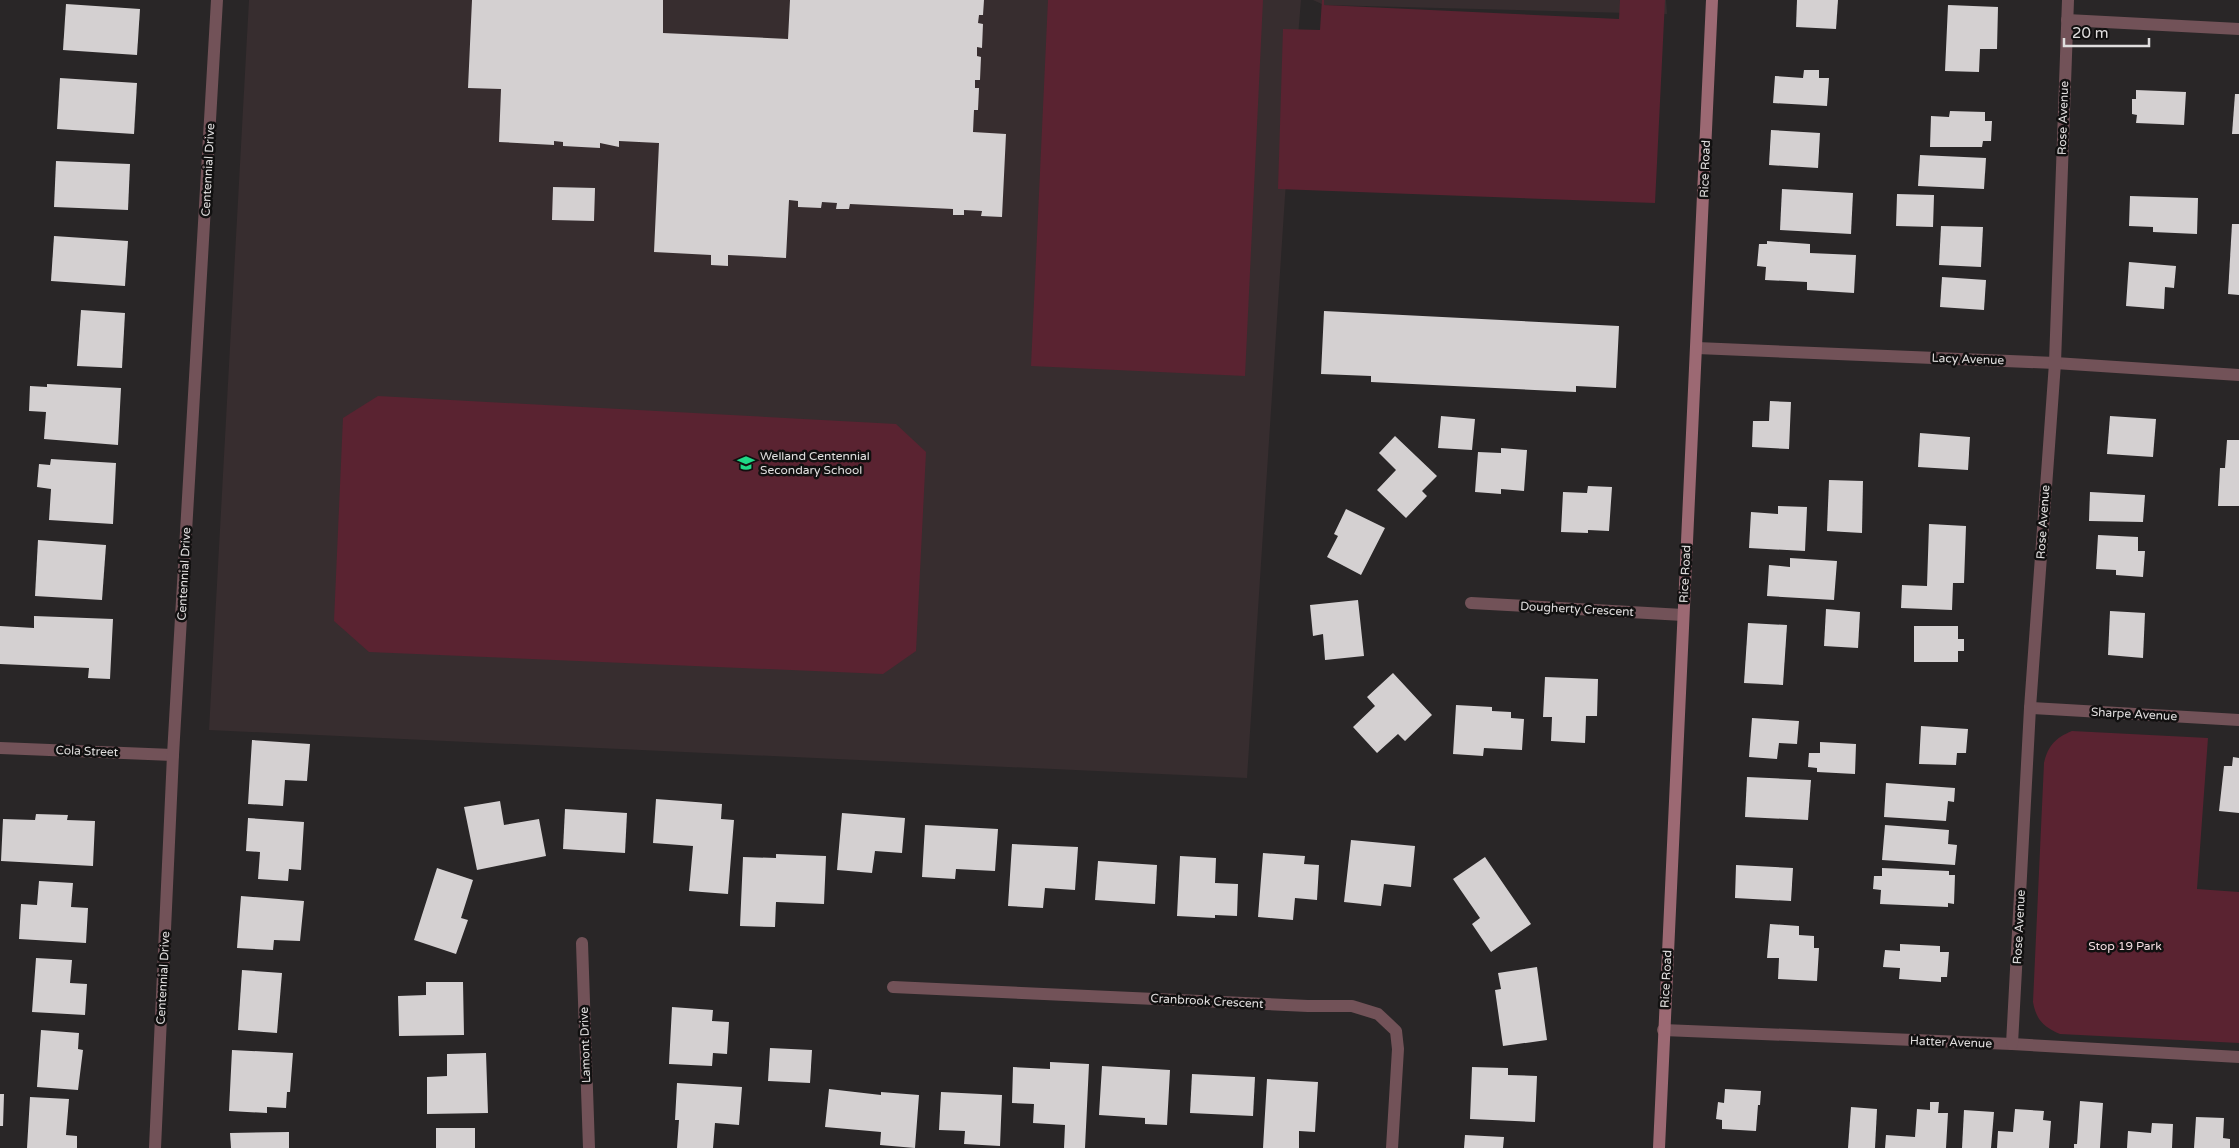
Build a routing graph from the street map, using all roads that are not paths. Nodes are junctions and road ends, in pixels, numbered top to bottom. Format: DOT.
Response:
graph roads {
  1 [pos="216,0"];
  2 [pos="1712,0"];
  3 [pos="2068,0"];
  4 [pos="2067,20"];
  5 [pos="2239,29"];
  6 [pos="1697,348"];
  7 [pos="2055,363"];
  8 [pos="2239,375"];
  9 [pos="1471,603"];
  10 [pos="1683,615"];
  11 [pos="2030,708"];
  12 [pos="2239,720"];
  13 [pos="0,748"];
  14 [pos="174,755"];
  15 [pos="582,943"];
  16 [pos="893,987"];
  17 [pos="1663,1030"];
  18 [pos="2012,1044"];
  19 [pos="2239,1057"];
  20 [pos="155,1148"];
  21 [pos="589,1148"];
  22 [pos="1392,1148"];
  23 [pos="1659,1148"];
  1 -- 14 [label="street, Centennial Drive"];
  2 -- 6 [label="main road, Rice Road"];
  3 -- 4 [label="street, Rose Avenue"];
  4 -- 5 [label="street"];
  4 -- 7 [label="street, Rose Avenue"];
  6 -- 7 [label="street, Lacy Avenue"];
  6 -- 10 [label="main road, Rice Road"];
  7 -- 8 [label="street, Lacy Avenue"];
  7 -- 11 [label="street, Rose Avenue"];
  9 -- 10 [label="street, Dougherty Crescent"];
  10 -- 17 [label="main road, Rice Road"];
  11 -- 12 [label="street, Sharpe Avenue"];
  11 -- 18 [label="street, Rose Avenue"];
  13 -- 14 [label="street, Cola Street"];
  14 -- 20 [label="street, Centennial Drive"];
  15 -- 21 [label="street, Lamont Drive"];
  16 -- 22 [label="street, Cranbrook Crescent"];
  17 -- 18 [label="street, Hatter Avenue"];
  17 -- 23 [label="main road, Rice Road"];
  18 -- 19 [label="street, Hatter Avenue"];
}
